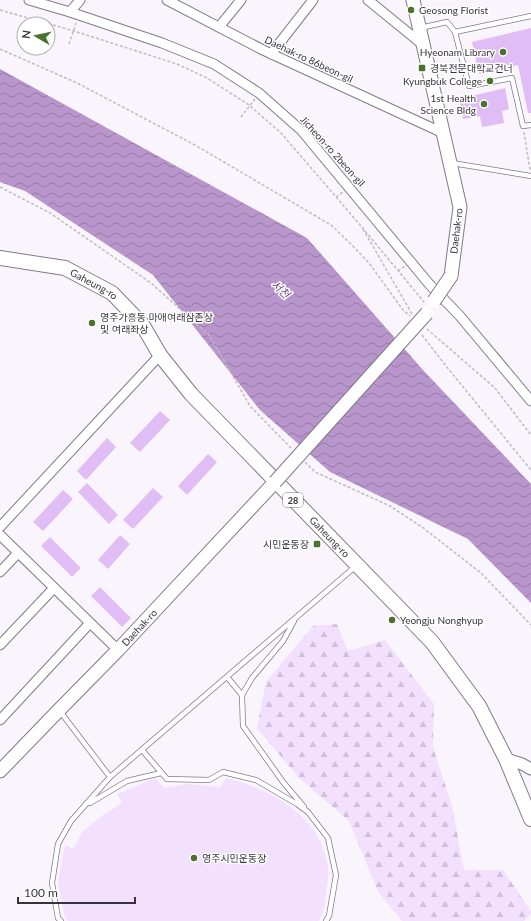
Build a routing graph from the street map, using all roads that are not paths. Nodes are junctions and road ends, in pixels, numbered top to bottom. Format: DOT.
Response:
graph roads {
  1 [pos="29,0"];
  2 [pos="80,0"];
  3 [pos="167,0"];
  4 [pos="241,0"];
  5 [pos="313,0"];
  6 [pos="368,0"];
  7 [pos="413,0"];
  8 [pos="70,12"];
  9 [pos="531,16"];
  10 [pos="219,27"];
  11 [pos="419,28"];
  12 [pos="455,32"];
  13 [pos="422,44"];
  14 [pos="271,54"];
  15 [pos="531,125"];
  16 [pos="443,133"];
  17 [pos="450,163"];
  18 [pos="531,176"];
  19 [pos="0,258"];
  20 [pos="160,355"];
  21 [pos="531,401"];
  22 [pos="275,482"];
  23 [pos="0,527"];
  24 [pos="0,535"];
  25 [pos="18,553"];
  26 [pos="357,565"];
  27 [pos="0,572"];
  28 [pos="54,588"];
  29 [pos="297,616"];
  30 [pos="90,623"];
  31 [pos="0,645"];
  32 [pos="118,650"];
  33 [pos="227,677"];
  34 [pos="242,695"];
  35 [pos="58,710"];
  36 [pos="0,720"];
  37 [pos="142,750"];
  38 [pos="506,759"];
  39 [pos="531,769"];
  40 [pos="0,771"];
  41 [pos="161,773"];
  42 [pos="110,777"];
  43 [pos="85,806"];
  44 [pos="308,812"];
  45 [pos="530,814"];
  46 [pos="61,921"];
  47 [pos="326,921"];
  1 -- 8 [label="street, Jicheon-ro 2beon-gil"];
  2 -- 8 [label="street"];
  3 -- 10 [label="street, Daehak-ro 86beon-gil"];
  4 -- 10 [label="street"];
  5 -- 14 [label="street"];
  6 -- 13 [label="street"];
  7 -- 11 [label="main road, Daehak-ro"];
  8 -- 21 [label="street, Jicheon-ro 2beon-gil"];
  9 -- 12 [label="lane"];
  10 -- 14 [label="street, Daehak-ro 86beon-gil"];
  11 -- 12 [label="lane"];
  11 -- 13 [label="main road, Daehak-ro"];
  12 -- 15 [label="lane"];
  13 -- 16 [label="main road, Daehak-ro"];
  14 -- 16 [label="street, Daehak-ro 86beon-gil"];
  16 -- 17 [label="main road, Daehak-ro"];
  17 -- 18 [label="lane"];
  17 -- 22 [label="main road, Daehak-ro, bridge"];
  19 -- 20 [label="main road, Gaheung-ro / 28"];
  20 -- 22 [label="main road, Gaheung-ro / 28"];
  20 -- 23 [label="street"];
  22 -- 26 [label="main road, Gaheung-ro / 28"];
  22 -- 32 [label="main road, Daehak-ro"];
  24 -- 25 [label="street"];
  25 -- 27 [label="street"];
  25 -- 28 [label="street"];
  26 -- 29 [label="lane"];
  26 -- 38 [label="main road, Gaheung-ro / 28"];
  28 -- 30 [label="street"];
  28 -- 31 [label="street"];
  29 -- 33 [label="lane"];
  29 -- 34 [label="lane"];
  30 -- 32 [label="street"];
  30 -- 36 [label="street"];
  32 -- 35 [label="main road, Daehak-ro"];
  33 -- 34 [label="lane"];
  33 -- 37 [label="lane"];
  34 -- 44 [label="lane"];
  35 -- 40 [label="main road, Daehak-ro"];
  35 -- 42 [label="lane"];
  37 -- 41 [label="lane"];
  37 -- 42 [label="lane"];
  38 -- 39 [label="street"];
  38 -- 45 [label="main road, Gaheung-ro / 28"];
  41 -- 43 [label="lane"];
  41 -- 44 [label="lane"];
  42 -- 43 [label="lane"];
  43 -- 46 [label="lane"];
  44 -- 47 [label="lane"];
}
